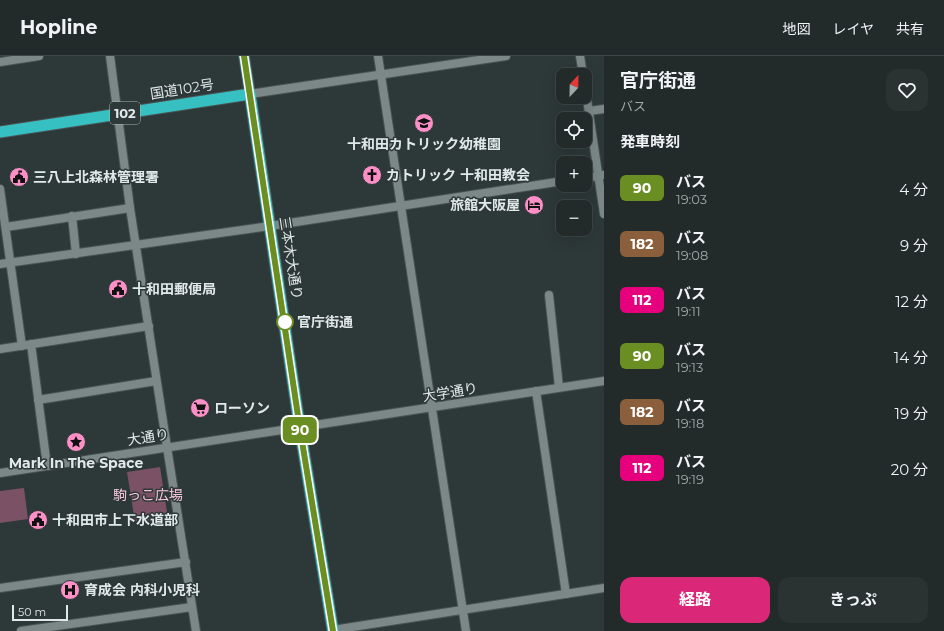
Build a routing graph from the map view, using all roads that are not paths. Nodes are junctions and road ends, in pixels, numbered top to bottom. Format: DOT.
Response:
graph roads {
  1 [pos="39,56"];
  2 [pos="110,56"];
  3 [pos="244,56"];
  4 [pos="378,56"];
  5 [pos="506,56"];
  6 [pos="580,56"];
  7 [pos="0,62"];
  8 [pos="582,68"];
  9 [pos="381,75"];
  10 [pos="250,94"];
  11 [pos="588,104"];
  12 [pos="604,109"];
  13 [pos="589,111"];
  14 [pos="117,114"];
  15 [pos="0,132"];
  16 [pos="601,175"];
  17 [pos="556,182"];
  18 [pos="0,189"];
  19 [pos="400,205"];
  20 [pos="130,208"];
  21 [pos="604,214"];
  22 [pos="72,216"];
  23 [pos="270,226"];
  24 [pos="6,227"];
  25 [pos="136,246"];
  26 [pos="76,254"];
  27 [pos="11,262"];
  28 [pos="0,264"];
  29 [pos="549,296"];
  30 [pos="148,326"];
  31 [pos="31,344"];
  32 [pos="22,346"];
  33 [pos="0,349"];
  34 [pos="604,380"];
  35 [pos="156,381"];
  36 [pos="559,388"];
  37 [pos="536,391"];
  38 [pos="38,400"];
  39 [pos="432,408"];
  40 [pos="300,429"];
  41 [pos="167,447"];
  42 [pos="48,466"];
  43 [pos="0,473"];
  44 [pos="186,562"];
  45 [pos="0,588"];
  46 [pos="604,588"];
  47 [pos="566,594"];
  48 [pos="192,607"];
  49 [pos="462,610"];
  50 [pos="21,631"];
  51 [pos="196,631"];
  52 [pos="331,631"];
  53 [pos="466,631"];
  1 -- 7 [label="street"];
  2 -- 14 [label="street"];
  3 -- 10 [label="main road, 三本木大通り"];
  4 -- 9 [label="street"];
  5 -- 9 [label="street"];
  6 -- 8 [label="street"];
  9 -- 10 [label="street"];
  9 -- 19 [label="street"];
  10 -- 14 [label="highway, 国道102号 / 102"];
  10 -- 23 [label="highway, 三本木大通り"];
  11 -- 13 [label="street"];
  12 -- 13 [label="street"];
  13 -- 16 [label="street"];
  14 -- 15 [label="highway, 国道102号 / 102"];
  14 -- 20 [label="street"];
  16 -- 21 [label="street"];
  17 -- 19 [label="street"];
  18 -- 24 [label="street"];
  19 -- 23 [label="street"];
  19 -- 39 [label="street"];
  20 -- 22 [label="street"];
  20 -- 25 [label="street"];
  22 -- 24 [label="street"];
  22 -- 26 [label="street"];
  23 -- 25 [label="street"];
  23 -- 40 [label="highway, 三本木大通り"];
  24 -- 27 [label="street"];
  25 -- 26 [label="street"];
  25 -- 30 [label="street"];
  26 -- 27 [label="street"];
  27 -- 28 [label="street"];
  27 -- 32 [label="street"];
  29 -- 36 [label="street"];
  30 -- 31 [label="street"];
  30 -- 35 [label="street"];
  31 -- 32 [label="street"];
  31 -- 38 [label="street"];
  32 -- 33 [label="street"];
  34 -- 36 [label="street, 大学通り"];
  35 -- 38 [label="street"];
  35 -- 41 [label="street"];
  36 -- 37 [label="street, 大学通り"];
  37 -- 39 [label="street, 大学通り"];
  37 -- 47 [label="street"];
  38 -- 42 [label="street"];
  39 -- 40 [label="street, 大学通り"];
  39 -- 49 [label="street"];
  40 -- 41 [label="street, 大通り"];
  40 -- 52 [label="highway, 三本木大通り"];
  41 -- 42 [label="street, 大通り"];
  41 -- 44 [label="street"];
  42 -- 43 [label="street, 大通り"];
  44 -- 45 [label="street"];
  44 -- 48 [label="street"];
  46 -- 47 [label="street"];
  47 -- 49 [label="street"];
  48 -- 50 [label="street"];
  48 -- 51 [label="street"];
  49 -- 52 [label="street"];
  49 -- 53 [label="street"];
}
